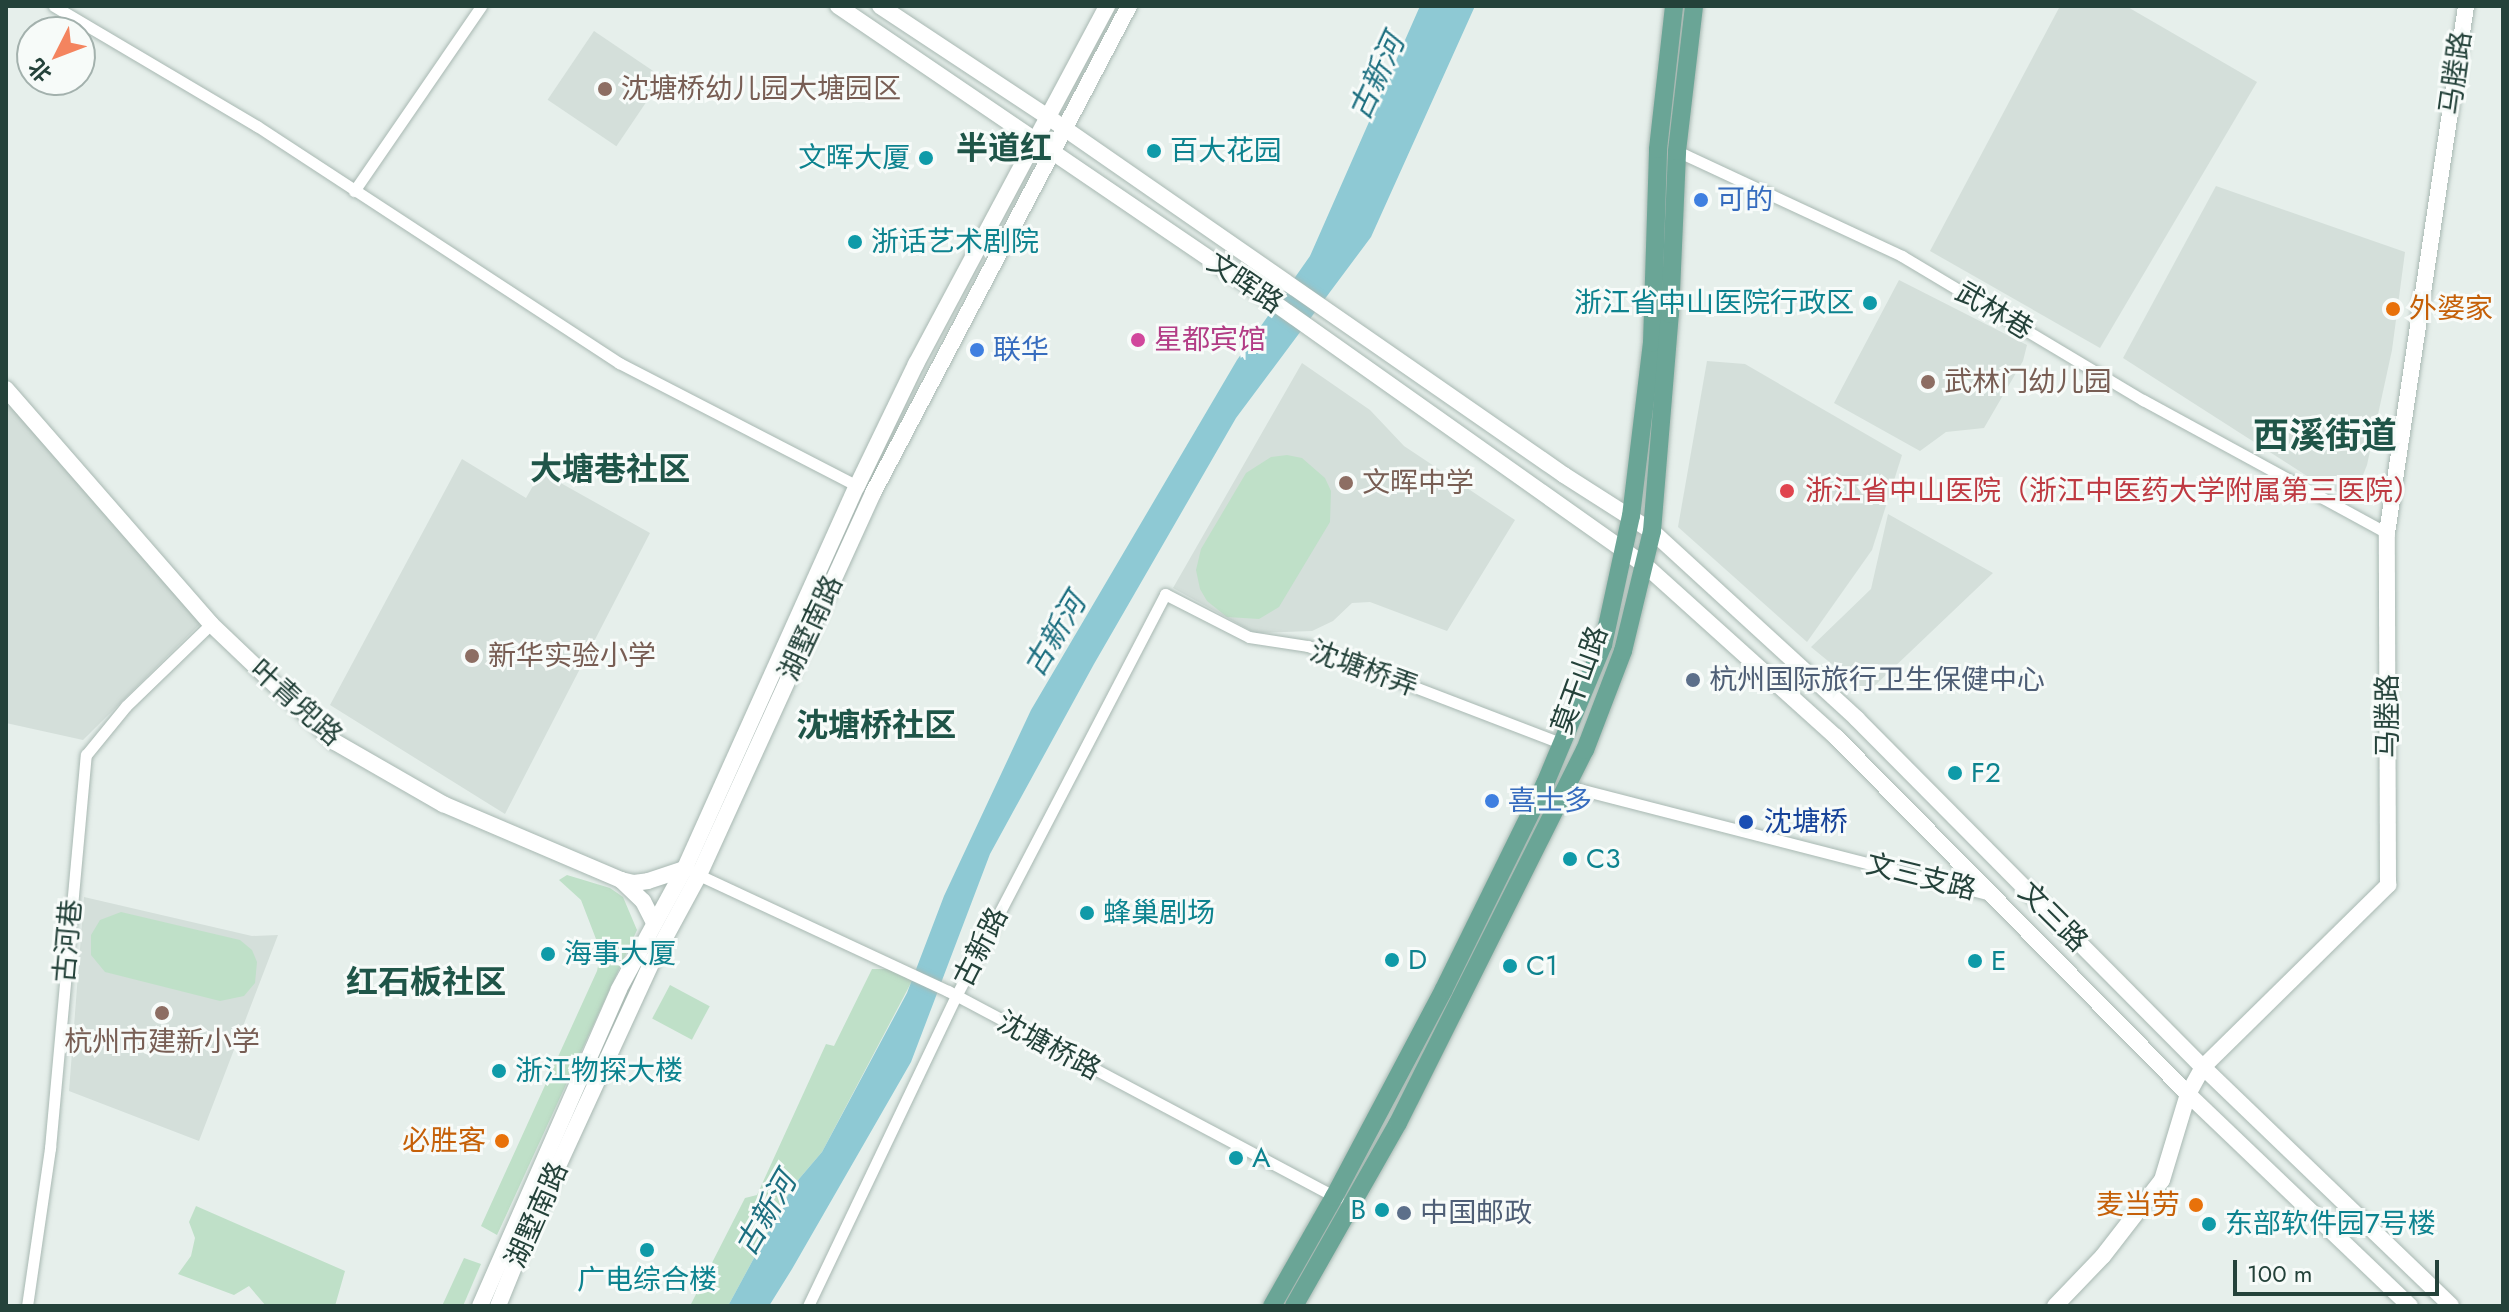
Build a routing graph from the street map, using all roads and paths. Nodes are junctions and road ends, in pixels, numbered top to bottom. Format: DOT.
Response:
graph roads {
  1 [pos="54,6"];
  2 [pos="481,6"];
  3 [pos="838,6"];
  4 [pos="880,6"];
  5 [pos="1107,6"];
  6 [pos="1129,6"];
  7 [pos="1674,6"];
  8 [pos="1694,6"];
  9 [pos="2466,6"];
  10 [pos="1048,117"];
  11 [pos="1067,130"];
  12 [pos="1036,139"];
  13 [pos="1056,151"];
  14 [pos="1677,151"];
  15 [pos="354,191"];
  16 [pos="6,389"];
  17 [pos="857,486"];
  18 [pos="1631,516"];
  19 [pos="1652,531"];
  20 [pos="2387,533"];
  21 [pos="1625,553"];
  22 [pos="1646,566"];
  23 [pos="1165,594"];
  24 [pos="211,624"];
  25 [pos="1563,744"];
  26 [pos="1567,786"];
  27 [pos="692,871"];
  28 [pos="621,880"];
  29 [pos="1996,896"];
  30 [pos="654,923"];
  31 [pos="952,994"];
  32 [pos="2203,1067"];
  33 [pos="2188,1094"];
  34 [pos="1334,1197"];
  35 [pos="1351,1206"];
  36 [pos="27,1306"];
  37 [pos="480,1306"];
  38 [pos="498,1306"];
  39 [pos="808,1306"];
  40 [pos="1272,1306"];
  41 [pos="1294,1306"];
  42 [pos="2055,1306"];
  43 [pos="2410,1306"];
  44 [pos="2451,1306"];
  1 -- 15 [label="street"];
  2 -- 15 [label="street"];
  3 -- 12 [label="main road, 文晖路"];
  4 -- 10 [label="main road, 文晖路"];
  5 -- 10 [label="main road, 湖墅南路"];
  6 -- 11 [label="main road, 湖墅南路"];
  7 -- 18 [label="main road, 莫干山路"];
  8 -- 14 [label="main road, 莫干山路"];
  9 -- 20 [label="main road, 马塍路"];
  10 -- 11 [label="main road, 文晖路"];
  10 -- 12 [label="main road, 湖墅南路"];
  11 -- 13 [label="main road, 湖墅南路"];
  11 -- 18 [label="main road, 文晖路"];
  12 -- 13 [label="main road, 文晖路"];
  12 -- 17 [label="main road, 湖墅南路"];
  13 -- 21 [label="main road, 文晖路"];
  13 -- 27 [label="main road, 湖墅南路"];
  14 -- 19 [label="main road, 莫干山路"];
  14 -- 20 [label="street, 武林巷"];
  15 -- 17 [label="street"];
  16 -- 24 [label="main road, 叶青兜路"];
  17 -- 27 [label="main road, 湖墅南路"];
  18 -- 19 [label="main road, 文晖路"];
  18 -- 21 [label="main road, 莫干山路"];
  19 -- 22 [label="main road, 莫干山路"];
  19 -- 32 [label="main road, 文三路"];
  20 -- 32 [label="main road, 马塍路"];
  21 -- 22 [label="main road, 文晖路"];
  21 -- 25 [label="main road, 莫干山路"];
  22 -- 26 [label="main road, 莫干山路"];
  22 -- 29 [label="main road, 文三路"];
  23 -- 25 [label="street, 沈塘桥弄"];
  23 -- 31 [label="street, 古新路"];
  24 -- 28 [label="main road, 叶青兜路"];
  24 -- 36 [label="street, 古河巷"];
  25 -- 34 [label="main road, 莫干山路"];
  26 -- 29 [label="street, 文三支路"];
  26 -- 35 [label="main road, 莫干山路"];
  27 -- 28 [label="main road"];
  27 -- 30 [label="main road, 湖墅南路"];
  27 -- 31 [label="street, 沈塘桥路"];
  27 -- 38 [label="main road, 湖墅南路"];
  28 -- 30 [label="main road, 叶青兜路"];
  29 -- 33 [label="main road, 文三路"];
  30 -- 37 [label="main road, 湖墅南路"];
  31 -- 34 [label="street, 沈塘桥路"];
  31 -- 39 [label="street, 古新路"];
  32 -- 33 [label="main road, 马塍路"];
  32 -- 44 [label="main road, 文三路"];
  33 -- 42 [label="main road, 马塍路"];
  33 -- 43 [label="main road, 文三路"];
  34 -- 35 [label="street, 沈塘桥路"];
  34 -- 40 [label="main road, 莫干山路"];
  35 -- 41 [label="main road, 莫干山路"];
}
